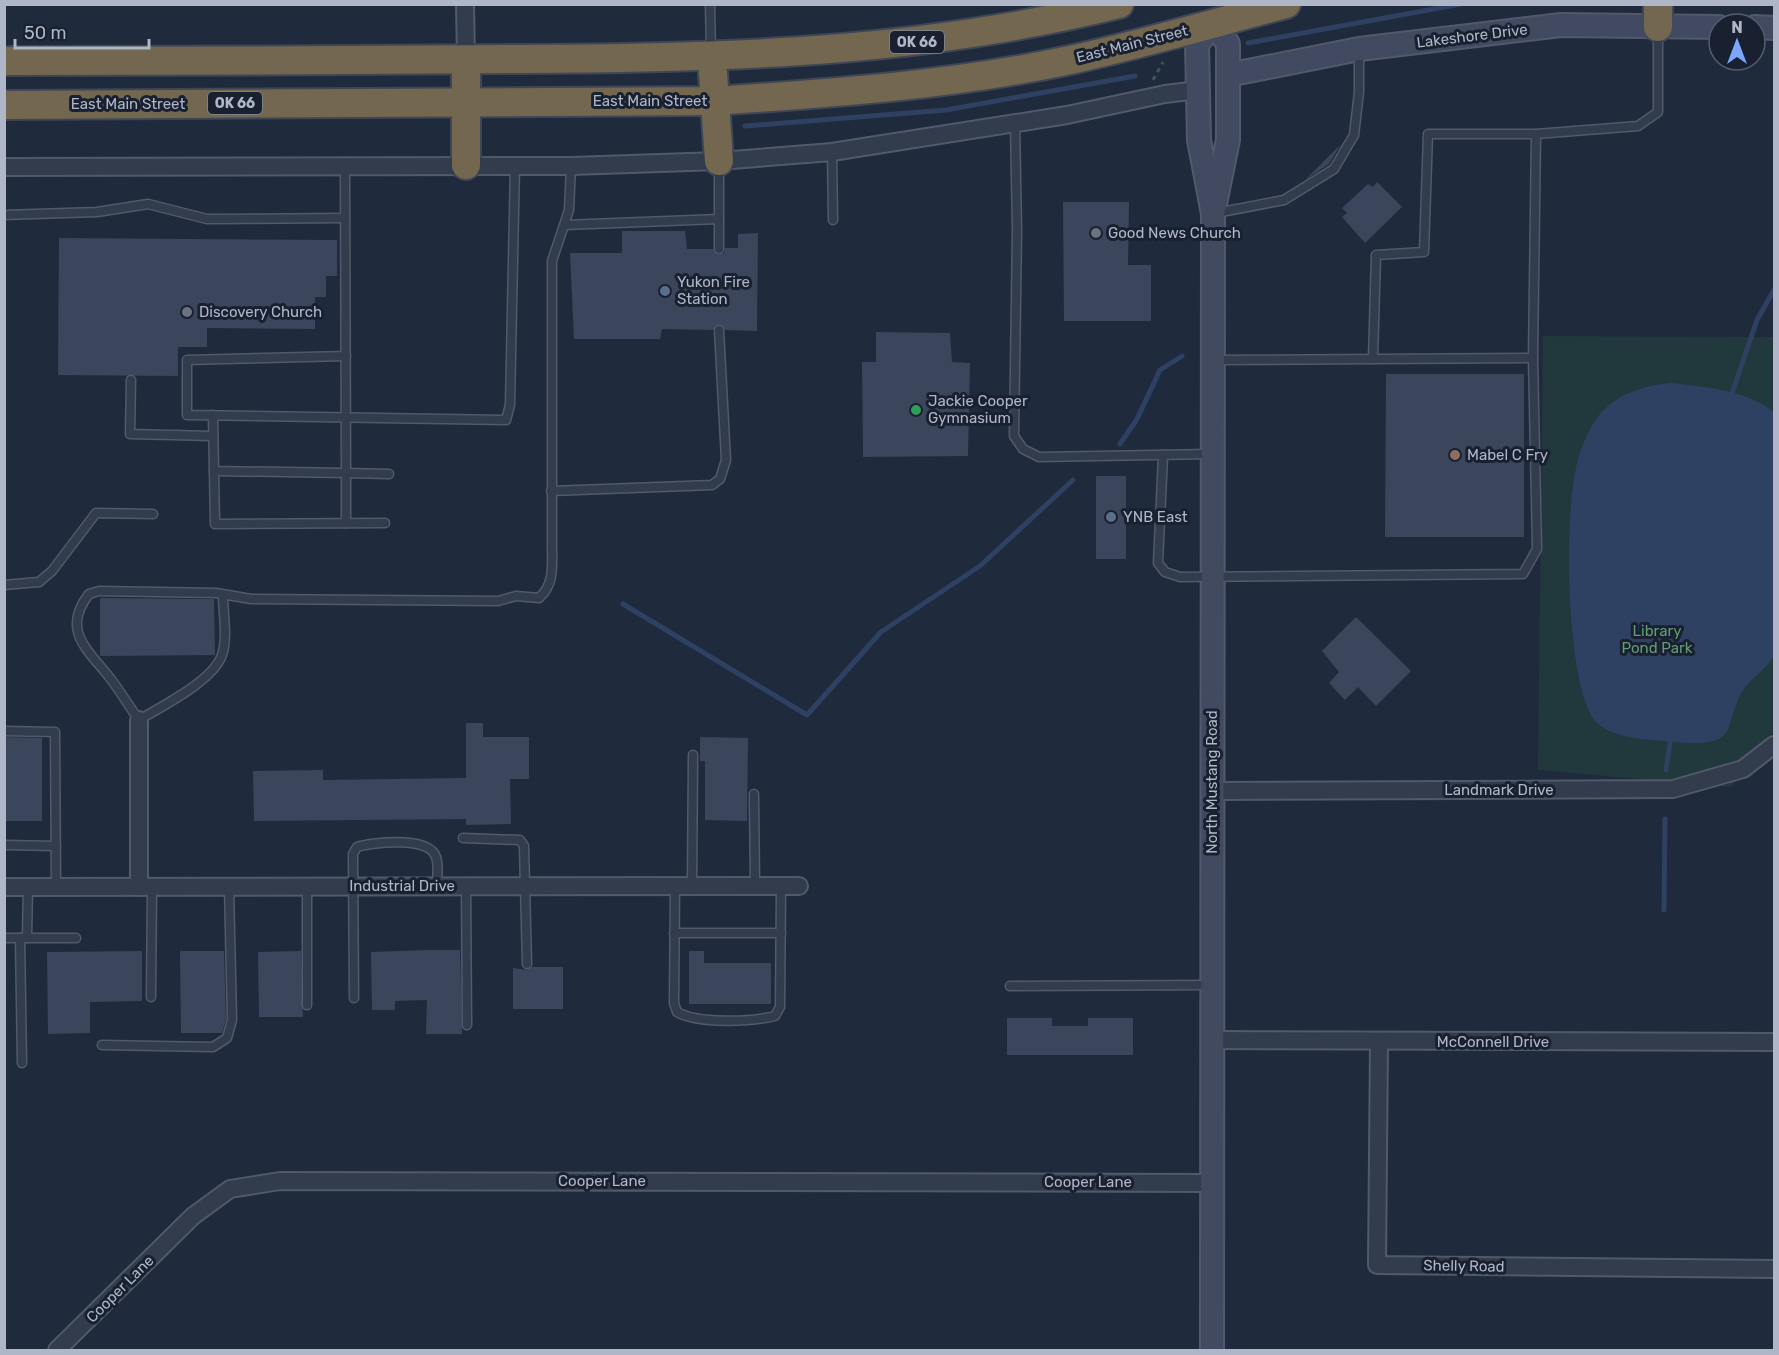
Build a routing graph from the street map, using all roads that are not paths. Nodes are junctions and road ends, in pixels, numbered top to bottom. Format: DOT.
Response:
graph roads {
  1 [pos="465,4"];
  2 [pos="711,4"];
  3 [pos="1119,4"];
  4 [pos="1286,4"];
  5 [pos="1214,14"];
  6 [pos="1658,16"];
  7 [pos="1707,25"];
  8 [pos="1359,49"];
  9 [pos="711,58"];
  10 [pos="466,60"];
  11 [pos="4,61"];
  12 [pos="1228,75"];
  13 [pos="1198,90"];
  14 [pos="466,101"];
  15 [pos="714,101"];
  16 [pos="4,105"];
  17 [pos="1015,124"];
  18 [pos="1536,134"];
  19 [pos="832,152"];
  20 [pos="718,161"];
  21 [pos="466,165"];
  22 [pos="515,165"];
  23 [pos="345,166"];
  24 [pos="571,166"];
  25 [pos="4,167"];
  26 [pos="1213,214"];
  27 [pos="4,215"];
  28 [pos="345,218"];
  29 [pos="719,219"];
  30 [pos="833,220"];
  31 [pos="565,225"];
  32 [pos="719,249"];
  33 [pos="719,330"];
  34 [pos="346,356"];
  35 [pos="1533,358"];
  36 [pos="1373,359"];
  37 [pos="1213,360"];
  38 [pos="131,380"];
  39 [pos="213,415"];
  40 [pos="346,418"];
  41 [pos="213,436"];
  42 [pos="1213,454"];
  43 [pos="1163,456"];
  44 [pos="214,471"];
  45 [pos="346,473"];
  46 [pos="389,474"];
  47 [pos="551,491"];
  48 [pos="153,514"];
  49 [pos="346,523"];
  50 [pos="386,523"];
  51 [pos="1213,575"];
  52 [pos="4,585"];
  53 [pos="223,595"];
  54 [pos="139,720"];
  55 [pos="4,731"];
  56 [pos="1774,745"];
  57 [pos="693,755"];
  58 [pos="1212,791"];
  59 [pos="754,794"];
  60 [pos="463,838"];
  61 [pos="4,845"];
  62 [pos="56,846"];
  63 [pos="525,885"];
  64 [pos="229,886"];
  65 [pos="307,886"];
  66 [pos="354,886"];
  67 [pos="437,886"];
  68 [pos="466,886"];
  69 [pos="675,886"];
  70 [pos="692,886"];
  71 [pos="755,886"];
  72 [pos="781,886"];
  73 [pos="800,886"];
  74 [pos="4,887"];
  75 [pos="28,887"];
  76 [pos="56,887"];
  77 [pos="145,887"];
  78 [pos="674,933"];
  79 [pos="781,933"];
  80 [pos="4,938"];
  81 [pos="24,938"];
  82 [pos="76,938"];
  83 [pos="527,964"];
  84 [pos="1010,986"];
  85 [pos="1212,986"];
  86 [pos="151,997"];
  87 [pos="354,998"];
  88 [pos="307,1005"];
  89 [pos="467,1025"];
  90 [pos="1212,1040"];
  91 [pos="1774,1041"];
  92 [pos="1379,1042"];
  93 [pos="102,1045"];
  94 [pos="22,1064"];
  95 [pos="1212,1183"];
  96 [pos="1774,1269"];
  97 [pos="57,1350"];
  98 [pos="1212,1350"];
  1 -- 10 [label="street"];
  2 -- 9 [label="lane"];
  3 -- 9 [label="highway, OK 66"];
  4 -- 5 [label="highway, East Main Street / OK 66"];
  5 -- 12 [label="main road, North Mustang Road"];
  5 -- 13 [label="main road, North Mustang Road"];
  5 -- 15 [label="highway, East Main Street / OK 66"];
  6 -- 7 [label="main road, Lakeshore Drive"];
  6 -- 8 [label="main road, Lakeshore Drive"];
  6 -- 18 [label="lane"];
  8 -- 12 [label="main road, Lakeshore Drive"];
  8 -- 26 [label="lane"];
  9 -- 10 [label="highway, OK 66"];
  9 -- 15 [label="highway"];
  10 -- 11 [label="highway, OK 66"];
  10 -- 14 [label="highway"];
  12 -- 26 [label="main road, North Mustang Road"];
  13 -- 17 [label="street"];
  13 -- 26 [label="main road, North Mustang Road"];
  14 -- 15 [label="highway, East Main Street / OK 66"];
  14 -- 16 [label="highway, East Main Street / OK 66"];
  14 -- 21 [label="highway"];
  15 -- 20 [label="highway"];
  17 -- 19 [label="street"];
  17 -- 43 [label="lane"];
  18 -- 35 [label="lane"];
  18 -- 36 [label="lane"];
  19 -- 20 [label="street"];
  19 -- 30 [label="lane"];
  20 -- 24 [label="street"];
  20 -- 29 [label="lane"];
  21 -- 22 [label="street"];
  21 -- 23 [label="street"];
  22 -- 24 [label="street"];
  22 -- 40 [label="lane"];
  23 -- 25 [label="street"];
  23 -- 28 [label="lane"];
  24 -- 31 [label="lane"];
  26 -- 37 [label="main road, North Mustang Road"];
  27 -- 28 [label="lane"];
  28 -- 34 [label="lane"];
  29 -- 31 [label="lane"];
  29 -- 32 [label="lane"];
  31 -- 47 [label="lane"];
  33 -- 47 [label="lane"];
  34 -- 39 [label="lane"];
  34 -- 40 [label="lane"];
  35 -- 36 [label="lane"];
  35 -- 51 [label="lane"];
  36 -- 37 [label="lane"];
  37 -- 42 [label="main road, North Mustang Road"];
  38 -- 41 [label="lane"];
  39 -- 40 [label="lane"];
  39 -- 41 [label="lane"];
  40 -- 45 [label="lane"];
  41 -- 44 [label="lane"];
  42 -- 43 [label="lane"];
  42 -- 51 [label="main road, North Mustang Road"];
  43 -- 51 [label="lane"];
  44 -- 45 [label="lane"];
  44 -- 49 [label="lane"];
  45 -- 46 [label="lane"];
  45 -- 49 [label="lane"];
  47 -- 53 [label="lane"];
  48 -- 52 [label="lane"];
  49 -- 50 [label="lane"];
  51 -- 58 [label="main road, North Mustang Road"];
  53 -- 54 [label="lane"];
  53 -- 54 [label="lane"];
  54 -- 77 [label="street"];
  55 -- 62 [label="lane"];
  56 -- 58 [label="street, Landmark Drive"];
  57 -- 70 [label="lane"];
  58 -- 85 [label="main road, North Mustang Road"];
  59 -- 71 [label="lane"];
  60 -- 63 [label="lane"];
  61 -- 62 [label="lane"];
  62 -- 76 [label="lane"];
  63 -- 68 [label="street, Industrial Drive"];
  63 -- 69 [label="street, Industrial Drive"];
  63 -- 83 [label="lane"];
  64 -- 65 [label="street, Industrial Drive"];
  64 -- 77 [label="street, Industrial Drive"];
  64 -- 93 [label="lane"];
  65 -- 66 [label="street, Industrial Drive"];
  65 -- 88 [label="lane"];
  66 -- 67 [label="street, Industrial Drive"];
  66 -- 67 [label="lane"];
  66 -- 87 [label="lane"];
  67 -- 68 [label="street, Industrial Drive"];
  68 -- 89 [label="lane"];
  69 -- 70 [label="street, Industrial Drive"];
  69 -- 78 [label="lane"];
  70 -- 71 [label="street, Industrial Drive"];
  71 -- 72 [label="street, Industrial Drive"];
  72 -- 73 [label="street, Industrial Drive"];
  72 -- 79 [label="lane"];
  74 -- 75 [label="street, Industrial Drive"];
  75 -- 76 [label="street, Industrial Drive"];
  75 -- 81 [label="lane"];
  76 -- 77 [label="street, Industrial Drive"];
  77 -- 86 [label="lane"];
  78 -- 79 [label="lane"];
  78 -- 79 [label="lane"];
  80 -- 81 [label="lane"];
  81 -- 82 [label="lane"];
  81 -- 94 [label="lane"];
  84 -- 85 [label="lane"];
  85 -- 90 [label="main road, North Mustang Road"];
  90 -- 92 [label="street, McConnell Drive"];
  90 -- 95 [label="main road, North Mustang Road"];
  91 -- 92 [label="street, McConnell Drive"];
  92 -- 96 [label="street, Shelly Road"];
  95 -- 97 [label="street, Cooper Lane"];
  95 -- 98 [label="main road, North Mustang Road"];
}
